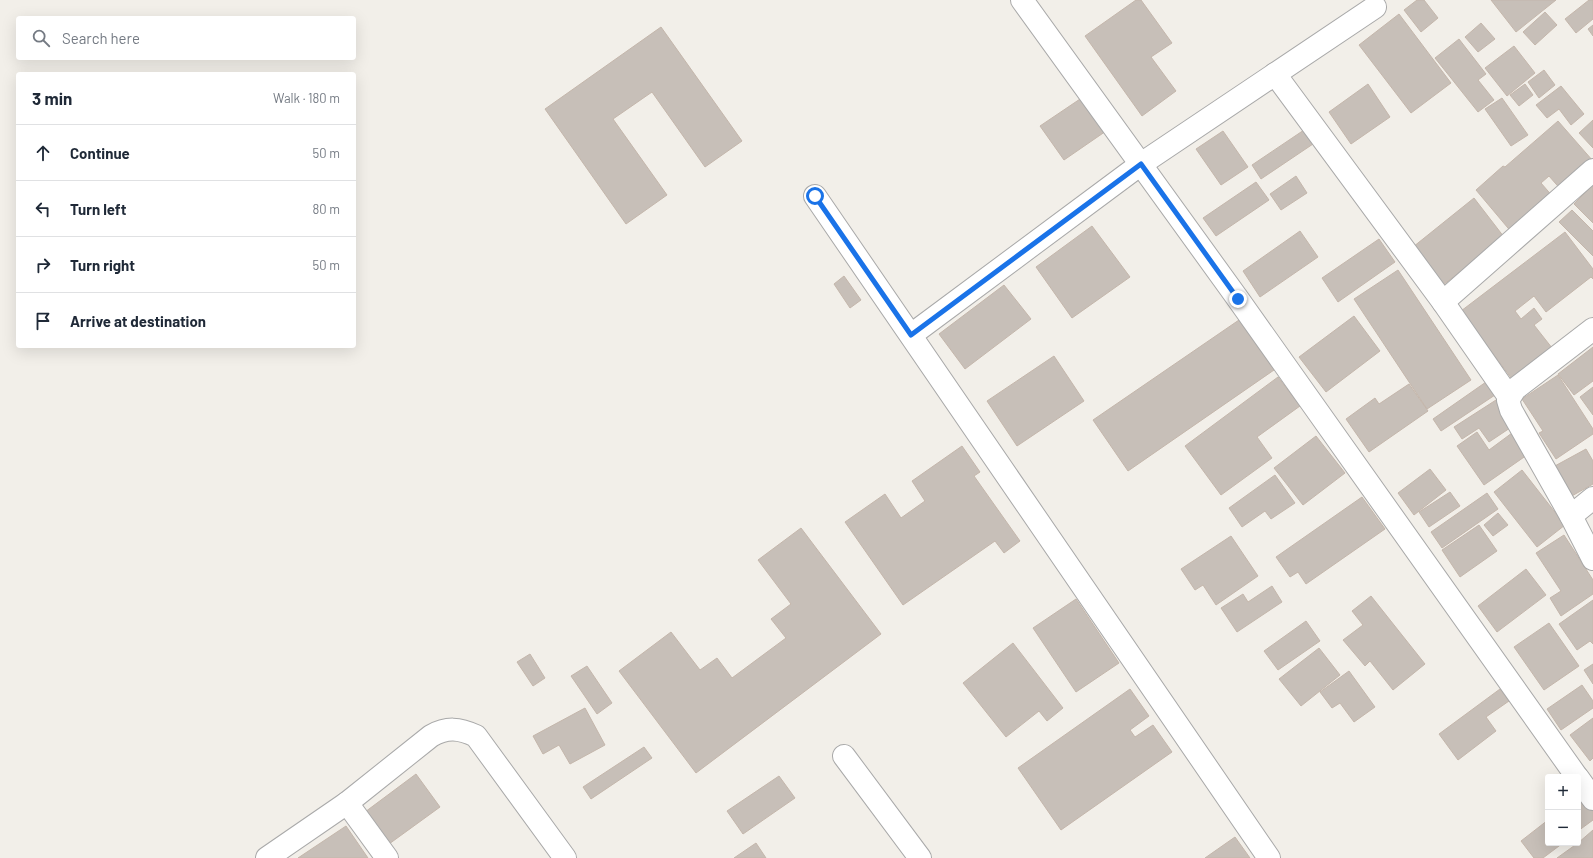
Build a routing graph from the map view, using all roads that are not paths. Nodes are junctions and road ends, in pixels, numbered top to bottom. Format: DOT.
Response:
graph roads {
  1 [pos="1022,0"];
  2 [pos="1375,7"];
  3 [pos="1275,74"];
  4 [pos="1141,164"];
  5 [pos="1593,170"];
  6 [pos="815,196"];
  7 [pos="1443,302"];
  8 [pos="1593,329"];
  9 [pos="911,335"];
  10 [pos="1509,397"];
  11 [pos="1593,498"];
  12 [pos="1571,516"];
  13 [pos="1593,559"];
  14 [pos="844,756"];
  15 [pos="1575,774"];
  16 [pos="1581,782"];
  17 [pos="1593,799"];
  18 [pos="347,802"];
  19 [pos="268,858"];
  20 [pos="387,858"];
  21 [pos="565,858"];
  22 [pos="920,858"];
  23 [pos="1269,858"];
  1 -- 4 [label="street"];
  2 -- 3 [label="street"];
  3 -- 4 [label="street"];
  3 -- 7 [label="street"];
  4 -- 9 [label="street"];
  4 -- 15 [label="street"];
  5 -- 7 [label="street"];
  6 -- 9 [label="street"];
  7 -- 10 [label="street"];
  8 -- 10 [label="street"];
  9 -- 23 [label="street"];
  10 -- 12 [label="street"];
  11 -- 12 [label="street"];
  12 -- 13 [label="street"];
  14 -- 22 [label="street"];
  16 -- 17 [label="street"];
  18 -- 19 [label="street"];
  18 -- 20 [label="street"];
  18 -- 21 [label="street"];
}
